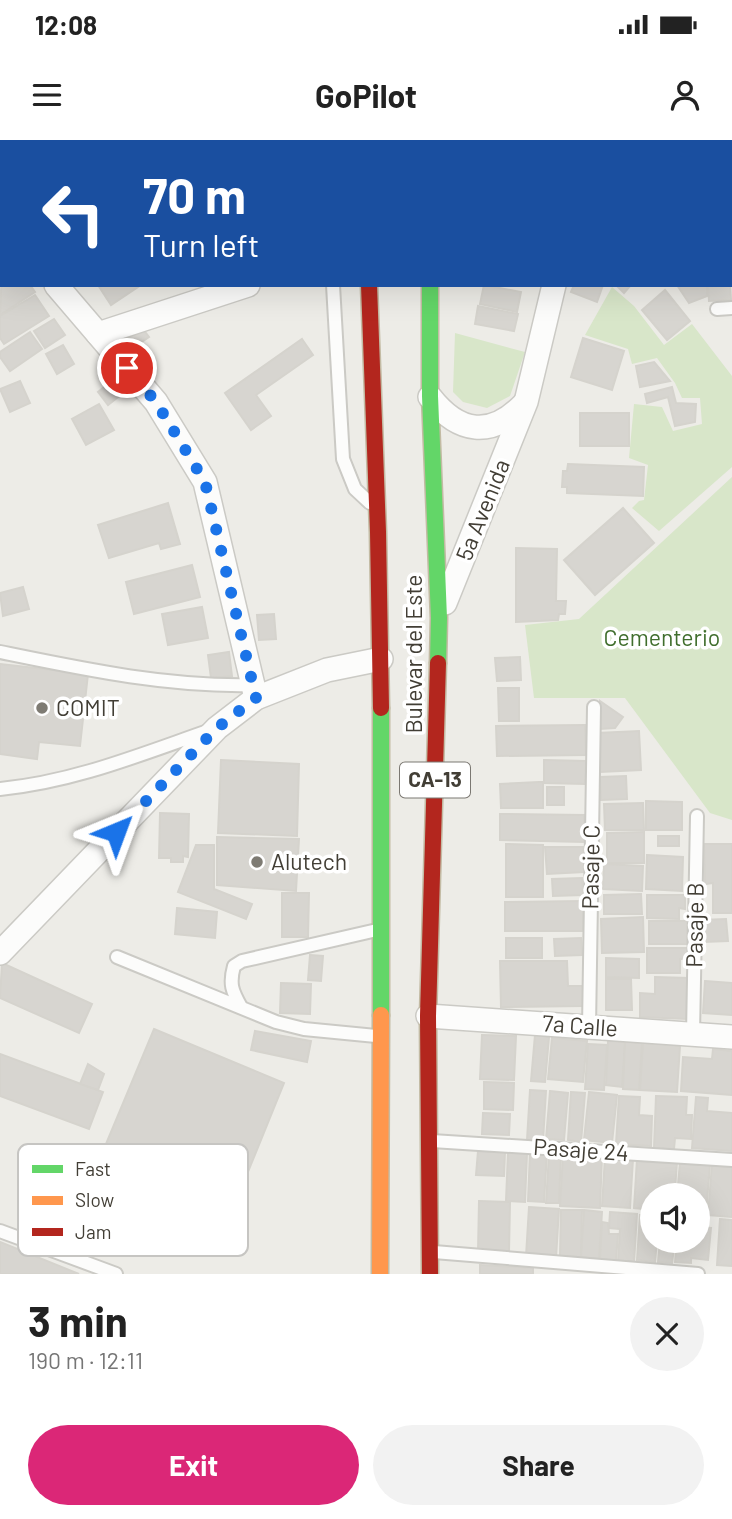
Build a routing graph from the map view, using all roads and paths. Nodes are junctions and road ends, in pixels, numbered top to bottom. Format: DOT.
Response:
graph roads {
  1 [pos="58,287"];
  2 [pos="242,287"];
  3 [pos="333,287"];
  4 [pos="369,287"];
  5 [pos="430,287"];
  6 [pos="554,287"];
  7 [pos="732,308"];
  8 [pos="718,309"];
  9 [pos="98,334"];
  10 [pos="430,396"];
  11 [pos="526,402"];
  12 [pos="378,510"];
  13 [pos="439,618"];
  14 [pos="0,652"];
  15 [pos="381,659"];
  16 [pos="254,692"];
  17 [pos="594,707"];
  18 [pos="217,728"];
  19 [pos="0,789"];
  20 [pos="697,816"];
  21 [pos="380,930"];
  22 [pos="0,953"];
  23 [pos="117,957"];
  24 [pos="241,1007"];
  25 [pos="428,1016"];
  26 [pos="589,1027"];
  27 [pos="693,1034"];
  28 [pos="380,1037"];
  29 [pos="732,1037"];
  30 [pos="431,1141"];
  31 [pos="732,1160"];
  32 [pos="0,1231"];
  33 [pos="18,1238"];
  34 [pos="430,1252"];
  35 [pos="68,1256"];
  36 [pos="117,1274"];
  37 [pos="380,1274"];
  38 [pos="430,1274"];
  39 [pos="698,1274"];
  1 -- 9 [label="street"];
  2 -- 9 [label="street"];
  3 -- 12 [label="lane"];
  4 -- 12 [label="highway, Bulevar del Este / CA-13"];
  5 -- 10 [label="highway, Bulevar del Este / CA-13"];
  6 -- 11 [label="street, 5a Avenida"];
  7 -- 8 [label="lane"];
  9 -- 16 [label="street"];
  10 -- 11 [label="street, 5a Avenida"];
  10 -- 13 [label="highway, Bulevar del Este / CA-13"];
  11 -- 13 [label="street, 5a Avenida"];
  12 -- 15 [label="highway, Bulevar del Este / CA-13"];
  13 -- 25 [label="highway, Bulevar del Este / CA-13"];
  14 -- 16 [label="lane"];
  15 -- 16 [label="street"];
  15 -- 21 [label="highway, Bulevar del Este / CA-13"];
  16 -- 18 [label="street"];
  17 -- 26 [label="lane, Pasaje C"];
  18 -- 19 [label="lane"];
  18 -- 22 [label="street"];
  20 -- 27 [label="lane, Pasaje B"];
  21 -- 24 [label="lane"];
  21 -- 28 [label="highway, Bulevar del Este / CA-13"];
  23 -- 24 [label="lane"];
  24 -- 28 [label="lane"];
  25 -- 26 [label="street, 7a Calle"];
  25 -- 30 [label="highway, Bulevar del Este / CA-13"];
  26 -- 27 [label="street, 7a Calle"];
  27 -- 29 [label="street, 7a Calle"];
  28 -- 37 [label="highway, Bulevar del Este / CA-13"];
  30 -- 31 [label="lane, Pasaje 24"];
  30 -- 34 [label="highway, Bulevar del Este / CA-13"];
  32 -- 33 [label="lane"];
  34 -- 38 [label="highway, Bulevar del Este / CA-13"];
  34 -- 39 [label="lane"];
  35 -- 36 [label="lane"];
}
